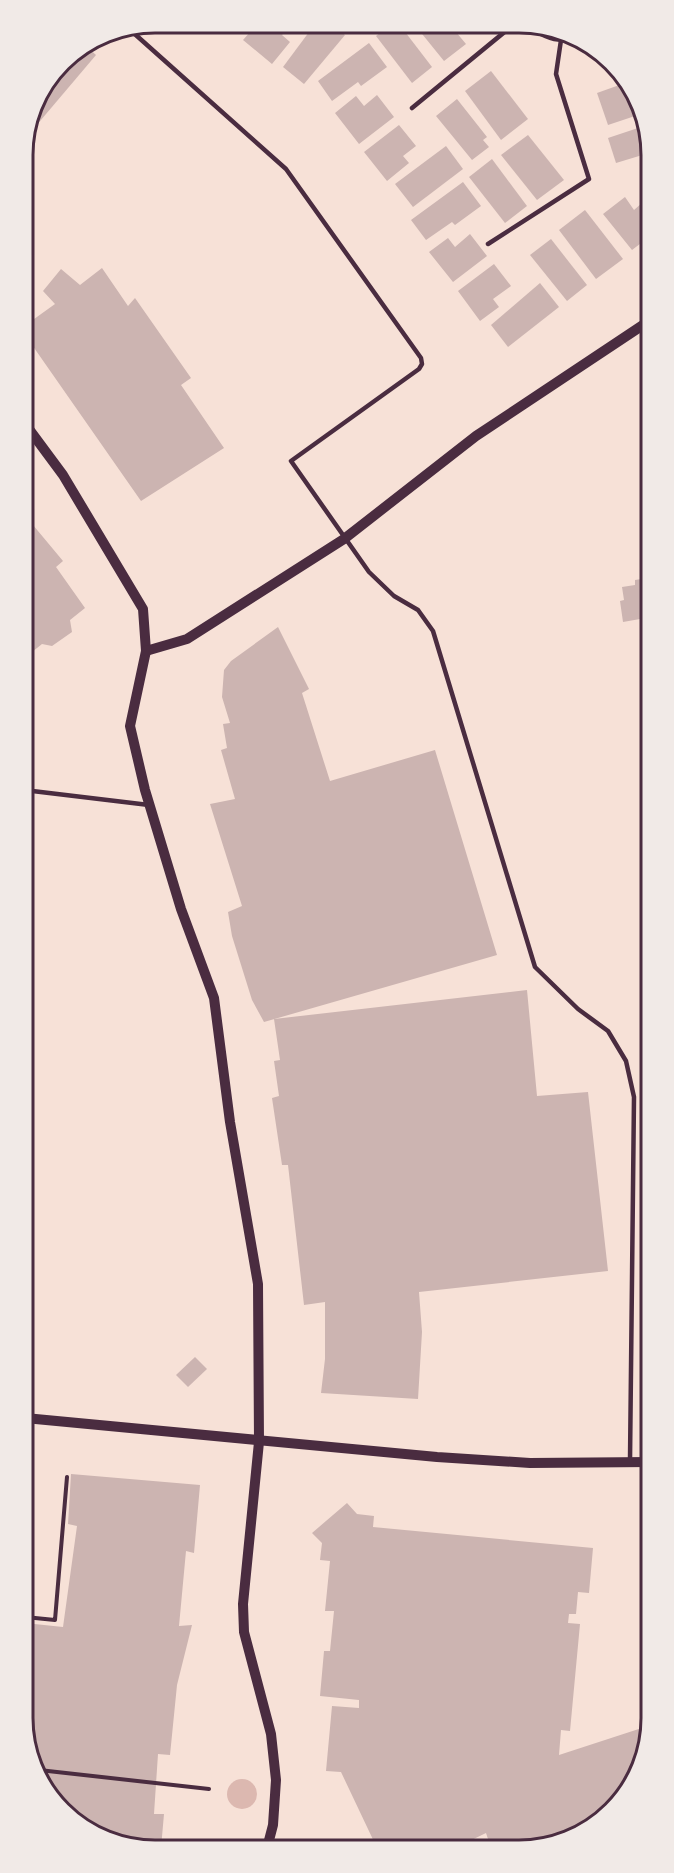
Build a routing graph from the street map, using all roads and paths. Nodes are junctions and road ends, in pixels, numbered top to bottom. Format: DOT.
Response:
graph roads {
  1 [pos="503,33"];
  2 [pos="135,34"];
  3 [pos="561,40"];
  4 [pos="412,108"];
  5 [pos="488,244"];
  6 [pos="641,326"];
  7 [pos="33,434"];
  8 [pos="344,539"];
  9 [pos="146,651"];
  10 [pos="33,791"];
  11 [pos="149,805"];
  12 [pos="33,1419"];
  13 [pos="259,1442"];
  14 [pos="641,1463"];
  15 [pos="630,1464"];
  16 [pos="67,1478"];
  17 [pos="33,1618"];
  18 [pos="45,1771"];
  19 [pos="209,1789"];
  20 [pos="269,1840"];
  1 -- 4 [label="lane"];
  2 -- 8 [label="lane"];
  3 -- 5 [label="lane"];
  6 -- 8 [label="street"];
  7 -- 9 [label="street"];
  8 -- 9 [label="street"];
  8 -- 15 [label="lane"];
  9 -- 11 [label="street"];
  10 -- 11 [label="lane"];
  11 -- 13 [label="street"];
  12 -- 13 [label="street"];
  13 -- 15 [label="street"];
  13 -- 20 [label="street"];
  14 -- 15 [label="street"];
  16 -- 17 [label="path"];
  18 -- 19 [label="path"];
}
